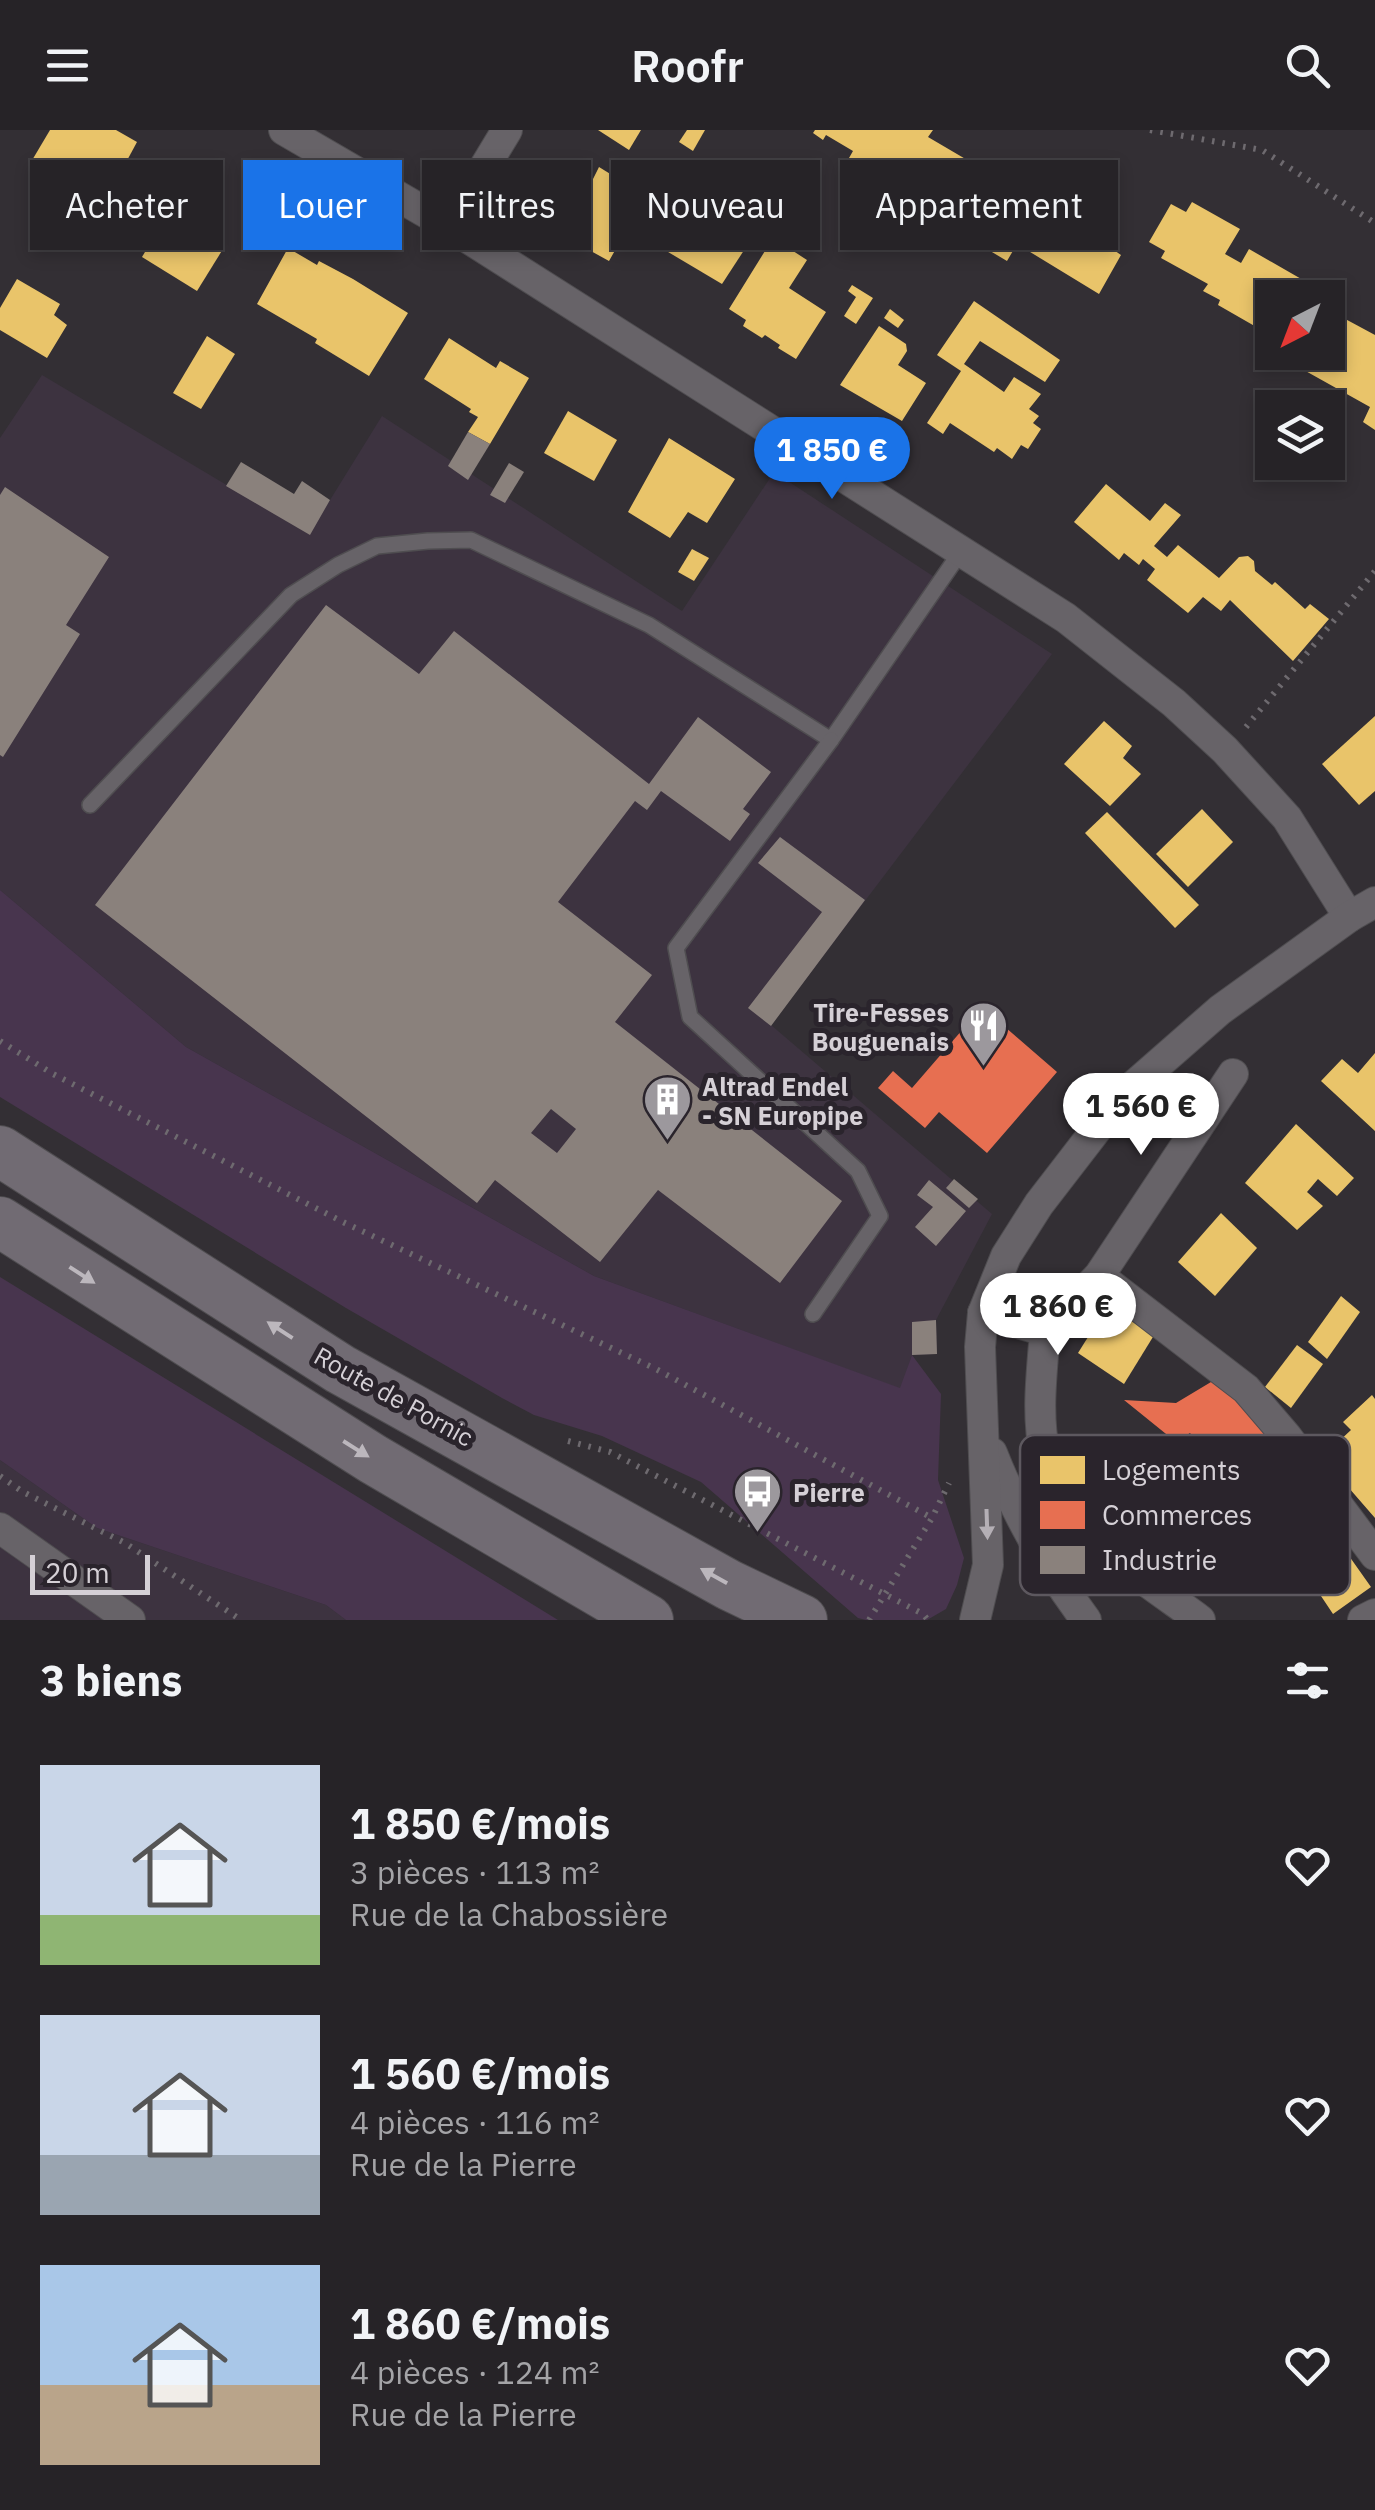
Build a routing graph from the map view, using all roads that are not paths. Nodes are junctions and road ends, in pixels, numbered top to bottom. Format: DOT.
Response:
graph roads {
  1 [pos="284,130"];
  2 [pos="506,130"];
  3 [pos="488,160"];
  4 [pos="422,210"];
  5 [pos="487,250"];
  6 [pos="962,550"];
  7 [pos="830,740"];
  8 [pos="90,805"];
  9 [pos="1362,909"];
  10 [pos="1233,1074"];
  11 [pos="0,1150"];
  12 [pos="0,1222"];
  13 [pos="1099,1276"];
  14 [pos="984,1313"];
  15 [pos="813,1314"];
  16 [pos="1044,1331"];
  17 [pos="982,1428"];
  18 [pos="1042,1435"];
  19 [pos="1285,1435"];
  20 [pos="1020,1518"];
  21 [pos="1350,1521"];
  22 [pos="0,1528"];
  23 [pos="1375,1555"];
  24 [pos="1069,1595"];
  25 [pos="1166,1595"];
  26 [pos="1375,1614"];
  27 [pos="130,1620"];
  28 [pos="648,1620"];
  29 [pos="802,1620"];
  30 [pos="976,1620"];
  31 [pos="1086,1620"];
  32 [pos="1200,1620"];
  33 [pos="1364,1620"];
  1 -- 4 [label="street"];
  2 -- 3 [label="street"];
  5 -- 6 [label="street"];
  6 -- 7 [label="lane"];
  6 -- 9 [label="street"];
  7 -- 8 [label="lane"];
  7 -- 15 [label="lane"];
  9 -- 14 [label="street"];
  10 -- 13 [label="street"];
  29 -- 11 [label="main road, Route de Pornic, one-way"];
  12 -- 28 [label="main road, one-way"];
  13 -- 16 [label="street"];
  13 -- 19 [label="street"];
  14 -- 16 [label="street"];
  14 -- 17 [label="street"];
  16 -- 18 [label="street"];
  17 -- 20 [label="street"];
  17 -- 30 [label="street, one-way"];
  21 -- 23 [label="street"];
  22 -- 27 [label="street"];
  24 -- 31 [label="street"];
  25 -- 32 [label="street"];
  26 -- 33 [label="street"];
}
